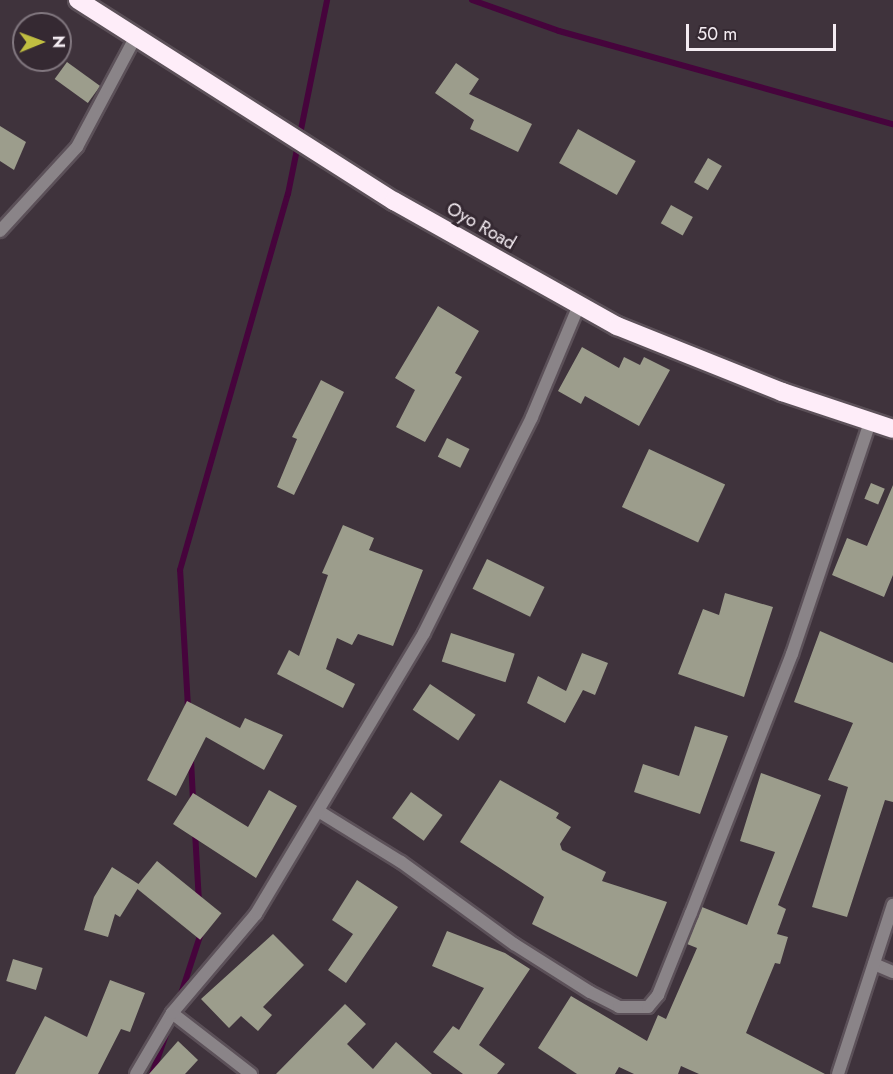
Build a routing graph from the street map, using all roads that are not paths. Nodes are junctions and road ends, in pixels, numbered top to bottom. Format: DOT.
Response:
graph roads {
  1 [pos="78,0"];
  2 [pos="136,36"];
  3 [pos="0,231"];
  4 [pos="579,305"];
  5 [pos="870,422"];
  6 [pos="893,429"];
  7 [pos="320,812"];
  8 [pos="893,905"];
  9 [pos="874,964"];
  10 [pos="893,972"];
  11 [pos="172,1013"];
  12 [pos="136,1074"];
  13 [pos="251,1074"];
  14 [pos="838,1074"];
  1 -- 2 [label="highway, Oyo Road"];
  2 -- 3 [label="street"];
  2 -- 4 [label="highway, Oyo Road"];
  4 -- 5 [label="highway, Oyo Road"];
  4 -- 7 [label="street"];
  5 -- 6 [label="highway, Oyo Road"];
  5 -- 7 [label="street"];
  7 -- 11 [label="street"];
  8 -- 9 [label="street"];
  9 -- 10 [label="street"];
  9 -- 14 [label="street"];
  11 -- 12 [label="street"];
  11 -- 13 [label="street"];
}
